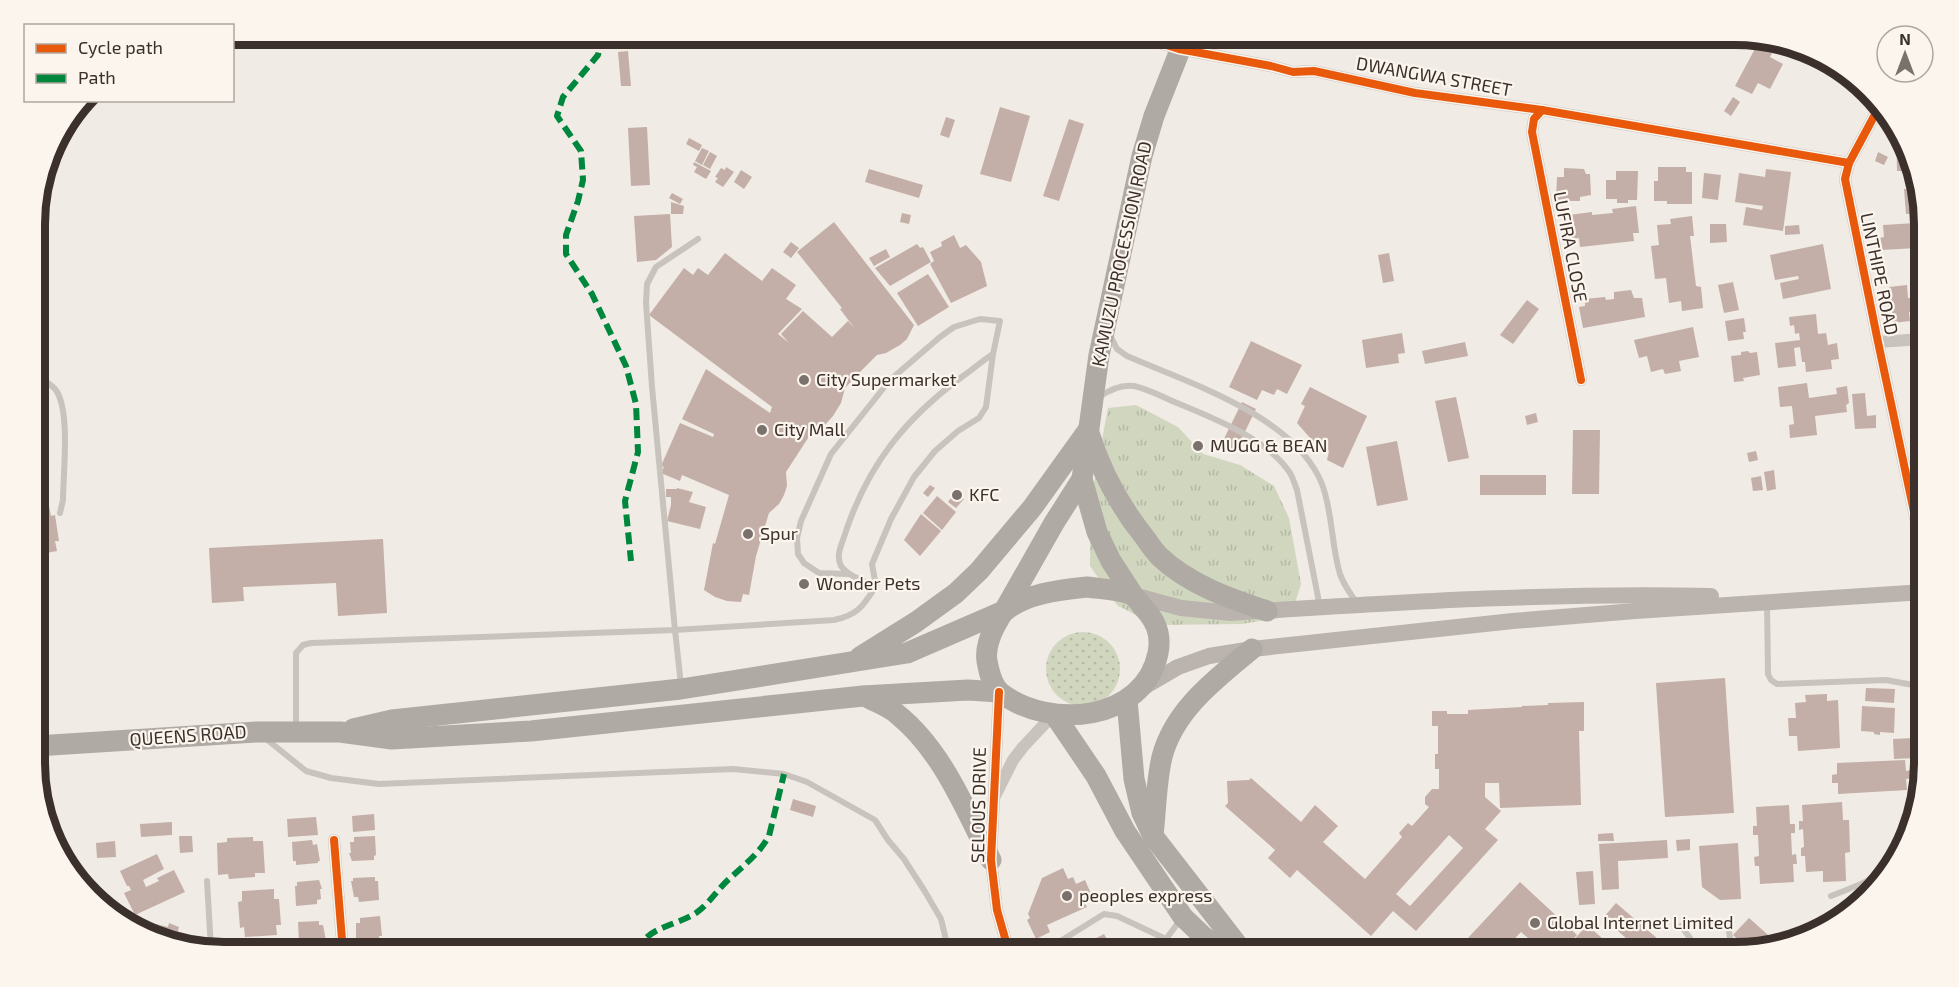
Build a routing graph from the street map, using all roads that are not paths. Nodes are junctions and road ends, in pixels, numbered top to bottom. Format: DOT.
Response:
graph roads {
  1 [pos="1182,45"];
  2 [pos="1194,45"];
  3 [pos="1875,114"];
  4 [pos="1538,115"];
  5 [pos="1849,163"];
  6 [pos="698,239"];
  7 [pos="1106,319"];
  8 [pos="1914,340"];
  9 [pos="1878,342"];
  10 [pos="993,354"];
  11 [pos="1581,380"];
  12 [pos="45,382"];
  13 [pos="1090,408"];
  14 [pos="1088,430"];
  15 [pos="1082,479"];
  16 [pos="1914,512"];
  17 [pos="60,513"];
  18 [pos="848,574"];
  19 [pos="876,586"];
  20 [pos="1914,593"];
  21 [pos="1133,596"];
  22 [pos="1814,599"];
  23 [pos="1767,602"];
  24 [pos="1358,605"];
  25 [pos="1320,608"];
  26 [pos="1004,611"];
  27 [pos="1267,611"];
  28 [pos="675,630"];
  29 [pos="1252,649"];
  30 [pos="852,662"];
  31 [pos="1914,685"];
  32 [pos="681,689"];
  33 [pos="999,692"];
  34 [pos="1135,694"];
  35 [pos="863,696"];
  36 [pos="1054,714"];
  37 [pos="257,732"];
  38 [pos="296,732"];
  39 [pos="340,732"];
  40 [pos="45,745"];
  41 [pos="993,800"];
  42 [pos="1153,836"];
  43 [pos="334,840"];
  44 [pos="991,860"];
  45 [pos="1871,879"];
  46 [pos="207,881"];
  47 [pos="1831,896"];
  48 [pos="1183,917"];
  49 [pos="1728,924"];
  50 [pos="1681,926"];
  51 [pos="1166,939"];
  52 [pos="211,941"];
  53 [pos="343,942"];
  54 [pos="946,942"];
  55 [pos="1006,942"];
  56 [pos="1059,942"];
  57 [pos="1165,942"];
  58 [pos="1212,942"];
  59 [pos="1235,942"];
  60 [pos="1691,942"];
  61 [pos="1731,942"];
  1 -- 7 [label="highway, KAMUZU PROCESSION ROAD"];
  2 -- 4 [label="street, DWANGWA STREET"];
  3 -- 5 [label="street, LINTHIPE ROAD"];
  4 -- 5 [label="street, DWANGWA STREET"];
  4 -- 11 [label="street, LUFIRA CLOSE"];
  5 -- 9 [label="street, LINTHIPE ROAD"];
  6 -- 28 [label="lane"];
  7 -- 13 [label="highway, KAMUZU PROCESSION ROAD"];
  7 -- 24 [label="lane"];
  8 -- 9 [label="street"];
  9 -- 16 [label="street, LINTHIPE ROAD"];
  10 -- 18 [label="lane"];
  10 -- 18 [label="lane"];
  10 -- 19 [label="lane"];
  12 -- 17 [label="lane"];
  13 -- 14 [label="highway, KAMUZU PROCESSION ROAD"];
  13 -- 25 [label="lane"];
  14 -- 15 [label="highway, KAMUZU PROCESSION ROAD"];
  14 -- 27 [label="highway"];
  14 -- 30 [label="highway"];
  15 -- 21 [label="highway"];
  15 -- 26 [label="highway"];
  18 -- 19 [label="lane"];
  19 -- 28 [label="lane"];
  20 -- 22 [label="main road"];
  21 -- 26 [label="highway"];
  21 -- 27 [label="main road"];
  21 -- 34 [label="highway"];
  22 -- 23 [label="main road"];
  22 -- 24 [label="main road"];
  23 -- 29 [label="main road"];
  23 -- 31 [label="lane"];
  24 -- 25 [label="main road"];
  25 -- 27 [label="main road"];
  26 -- 30 [label="highway"];
  26 -- 33 [label="highway"];
  28 -- 32 [label="lane"];
  28 -- 38 [label="lane"];
  29 -- 34 [label="main road"];
  29 -- 42 [label="highway"];
  30 -- 32 [label="highway"];
  32 -- 39 [label="highway"];
  33 -- 35 [label="highway"];
  33 -- 36 [label="highway"];
  33 -- 41 [label="street, SELOUS DRIVE"];
  34 -- 36 [label="highway"];
  34 -- 42 [label="highway"];
  35 -- 39 [label="highway"];
  35 -- 44 [label="highway"];
  36 -- 41 [label="street, SELOUS DRIVE"];
  36 -- 48 [label="highway"];
  37 -- 38 [label="highway, QUEENS ROAD"];
  37 -- 40 [label="highway, QUEENS ROAD"];
  37 -- 54 [label="lane"];
  38 -- 39 [label="highway, QUEENS ROAD"];
  41 -- 44 [label="street, SELOUS DRIVE"];
  42 -- 59 [label="highway"];
  43 -- 53 [label="street"];
  44 -- 55 [label="street, SELOUS DRIVE"];
  45 -- 47 [label="lane"];
  46 -- 52 [label="lane"];
  48 -- 51 [label="lane"];
  48 -- 58 [label="highway"];
  49 -- 61 [label="lane"];
  50 -- 60 [label="lane"];
  51 -- 56 [label="lane"];
  51 -- 57 [label="lane"];
}
